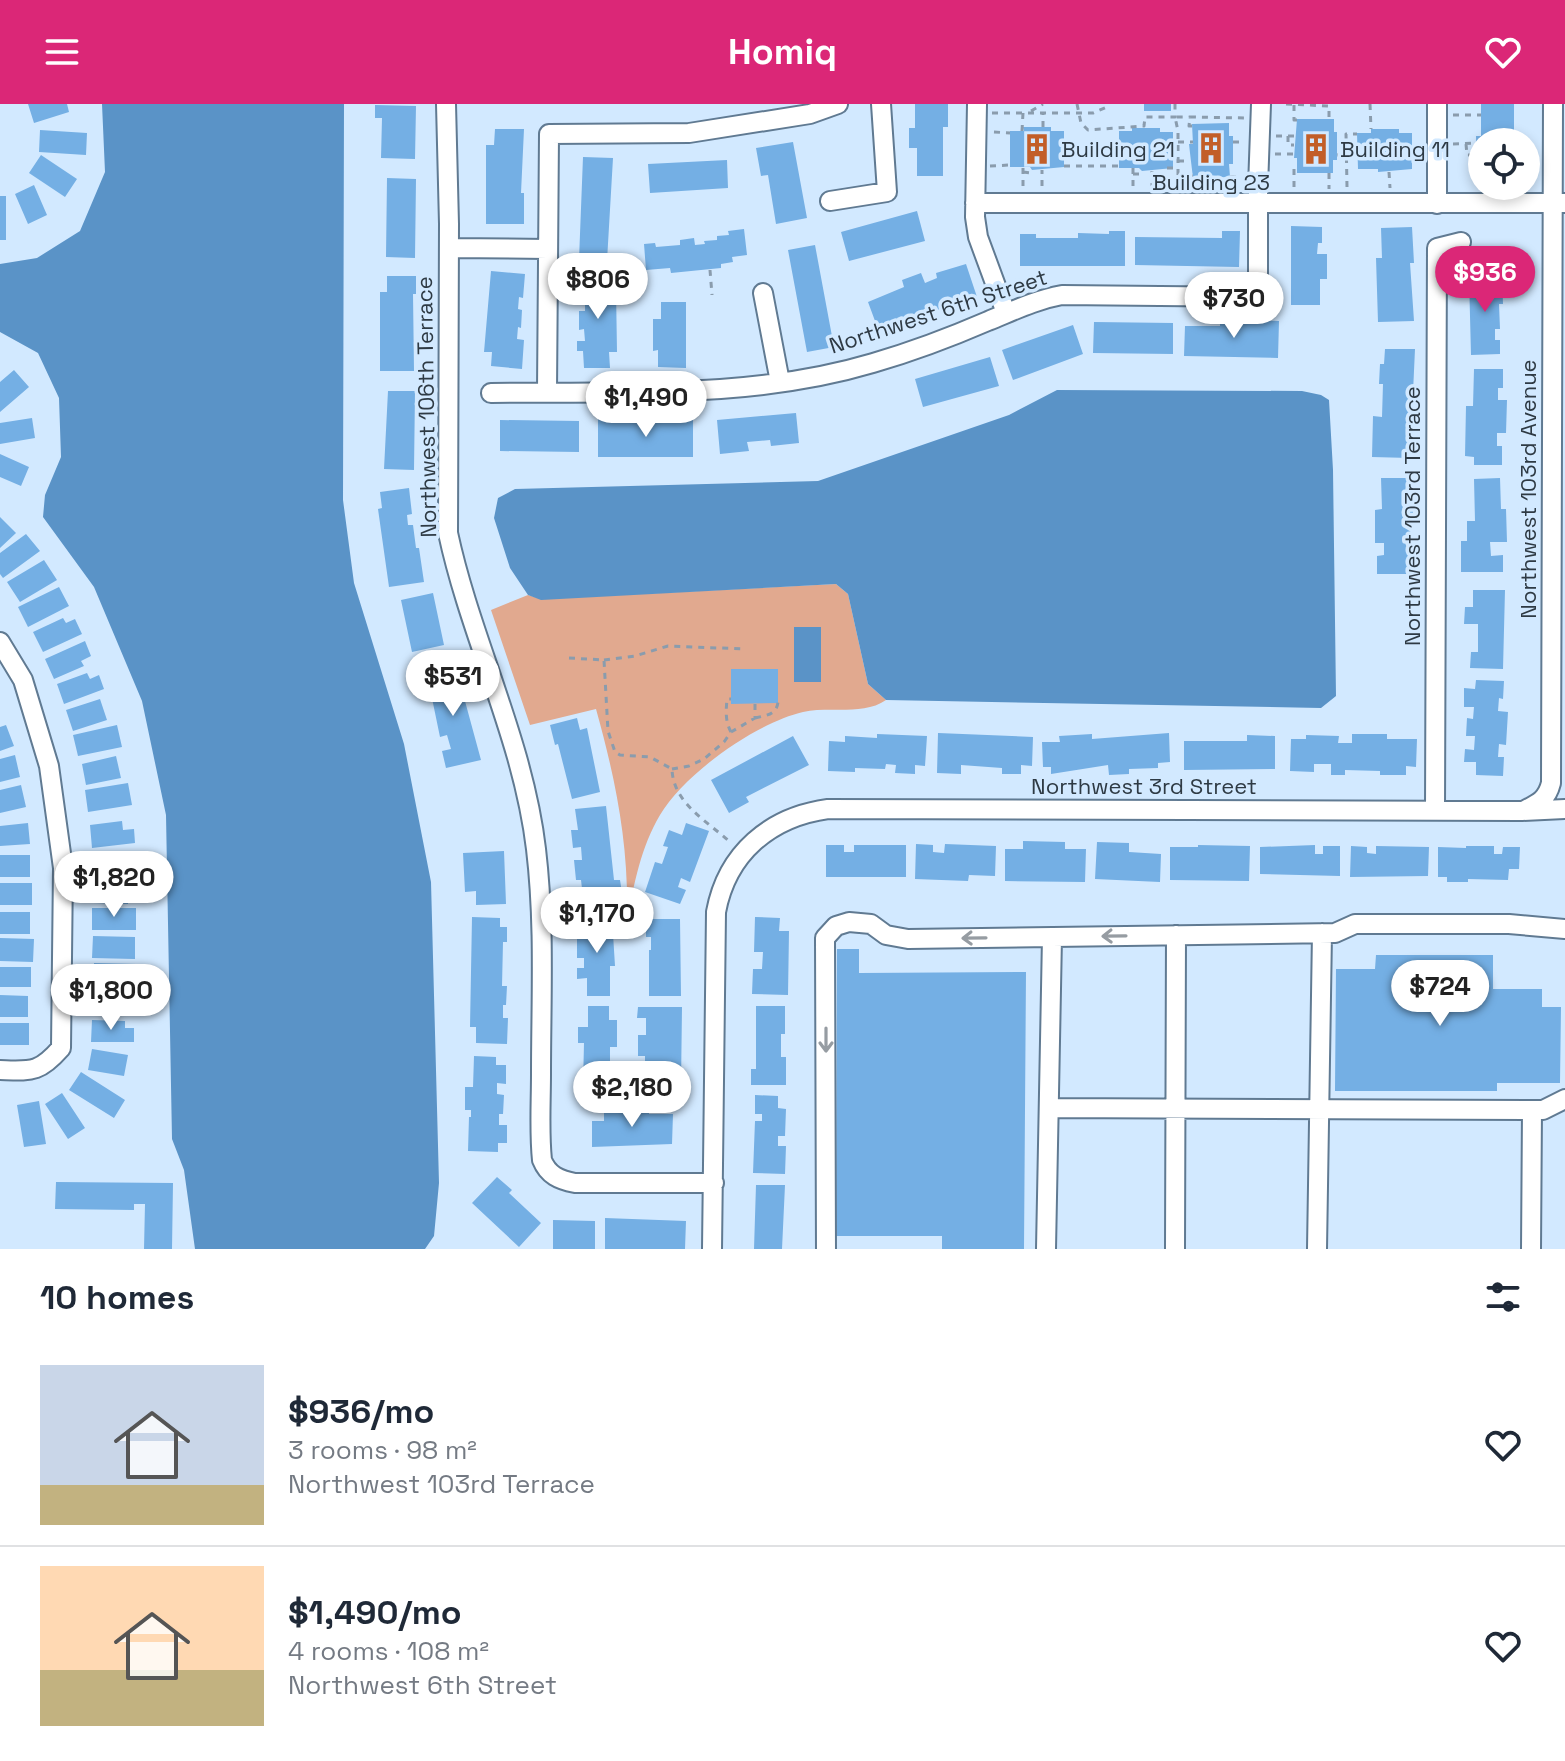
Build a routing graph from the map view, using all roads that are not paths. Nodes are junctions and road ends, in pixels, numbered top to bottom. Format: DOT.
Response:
graph roads {
  1 [pos="446,104"];
  2 [pos="838,104"];
  3 [pos="881,104"];
  4 [pos="1553,104"];
  5 [pos="977,108"];
  6 [pos="1437,110"];
  7 [pos="1261,119"];
  8 [pos="830,201"];
  9 [pos="975,203"];
  10 [pos="1259,203"];
  11 [pos="1559,203"];
  12 [pos="1437,204"];
  13 [pos="1461,242"];
  14 [pos="449,248"];
  15 [pos="548,249"];
  16 [pos="763,293"];
  17 [pos="1006,313"];
  18 [pos="780,382"];
  19 [pos="547,392"];
  20 [pos="491,393"];
  21 [pos="1558,463"];
  22 [pos="0,642"];
  23 [pos="1564,806"];
  24 [pos="1435,810"];
  25 [pos="1522,811"];
  26 [pos="1565,929"];
  27 [pos="1322,933"];
  28 [pos="1176,935"];
  29 [pos="1052,937"];
  30 [pos="0,1070"];
  31 [pos="1565,1099"];
  32 [pos="1049,1108"];
  33 [pos="1176,1110"];
  34 [pos="1319,1110"];
  35 [pos="1532,1110"];
  36 [pos="714,1183"];
  37 [pos="712,1249"];
  38 [pos="826,1249"];
  39 [pos="1046,1249"];
  40 [pos="1175,1249"];
  41 [pos="1317,1249"];
  42 [pos="1531,1249"];
  1 -- 14 [label="street, Northwest 106th Terrace"];
  2 -- 15 [label="street"];
  3 -- 8 [label="street"];
  4 -- 11 [label="street, Northwest 103rd Avenue"];
  5 -- 9 [label="street"];
  6 -- 12 [label="street"];
  7 -- 10 [label="street"];
  9 -- 10 [label="street"];
  9 -- 17 [label="street"];
  10 -- 12 [label="street"];
  10 -- 17 [label="street, Northwest 6th Street"];
  11 -- 12 [label="street"];
  11 -- 21 [label="street, Northwest 103rd Avenue"];
  13 -- 24 [label="street, Northwest 103rd Terrace"];
  14 -- 15 [label="street"];
  14 -- 36 [label="street, Northwest 106th Terrace"];
  15 -- 19 [label="street"];
  16 -- 18 [label="street"];
  17 -- 18 [label="street, Northwest 6th Street"];
  18 -- 19 [label="street, Northwest 6th Street"];
  19 -- 20 [label="street, Northwest 6th Street"];
  21 -- 25 [label="street, Northwest 103rd Avenue"];
  22 -- 30 [label="street"];
  23 -- 25 [label="street, Northwest 3rd Street"];
  24 -- 25 [label="street, Northwest 3rd Street"];
  24 -- 36 [label="street, Northwest 3rd Street"];
  26 -- 27 [label="street"];
  27 -- 28 [label="street"];
  27 -- 34 [label="street"];
  28 -- 29 [label="street, one-way"];
  28 -- 33 [label="street"];
  29 -- 32 [label="street"];
  29 -- 38 [label="street, one-way"];
  31 -- 35 [label="street"];
  32 -- 33 [label="street"];
  32 -- 39 [label="street"];
  33 -- 34 [label="street"];
  33 -- 40 [label="street"];
  34 -- 35 [label="street"];
  34 -- 41 [label="street"];
  35 -- 42 [label="street"];
  36 -- 37 [label="street"];
}
